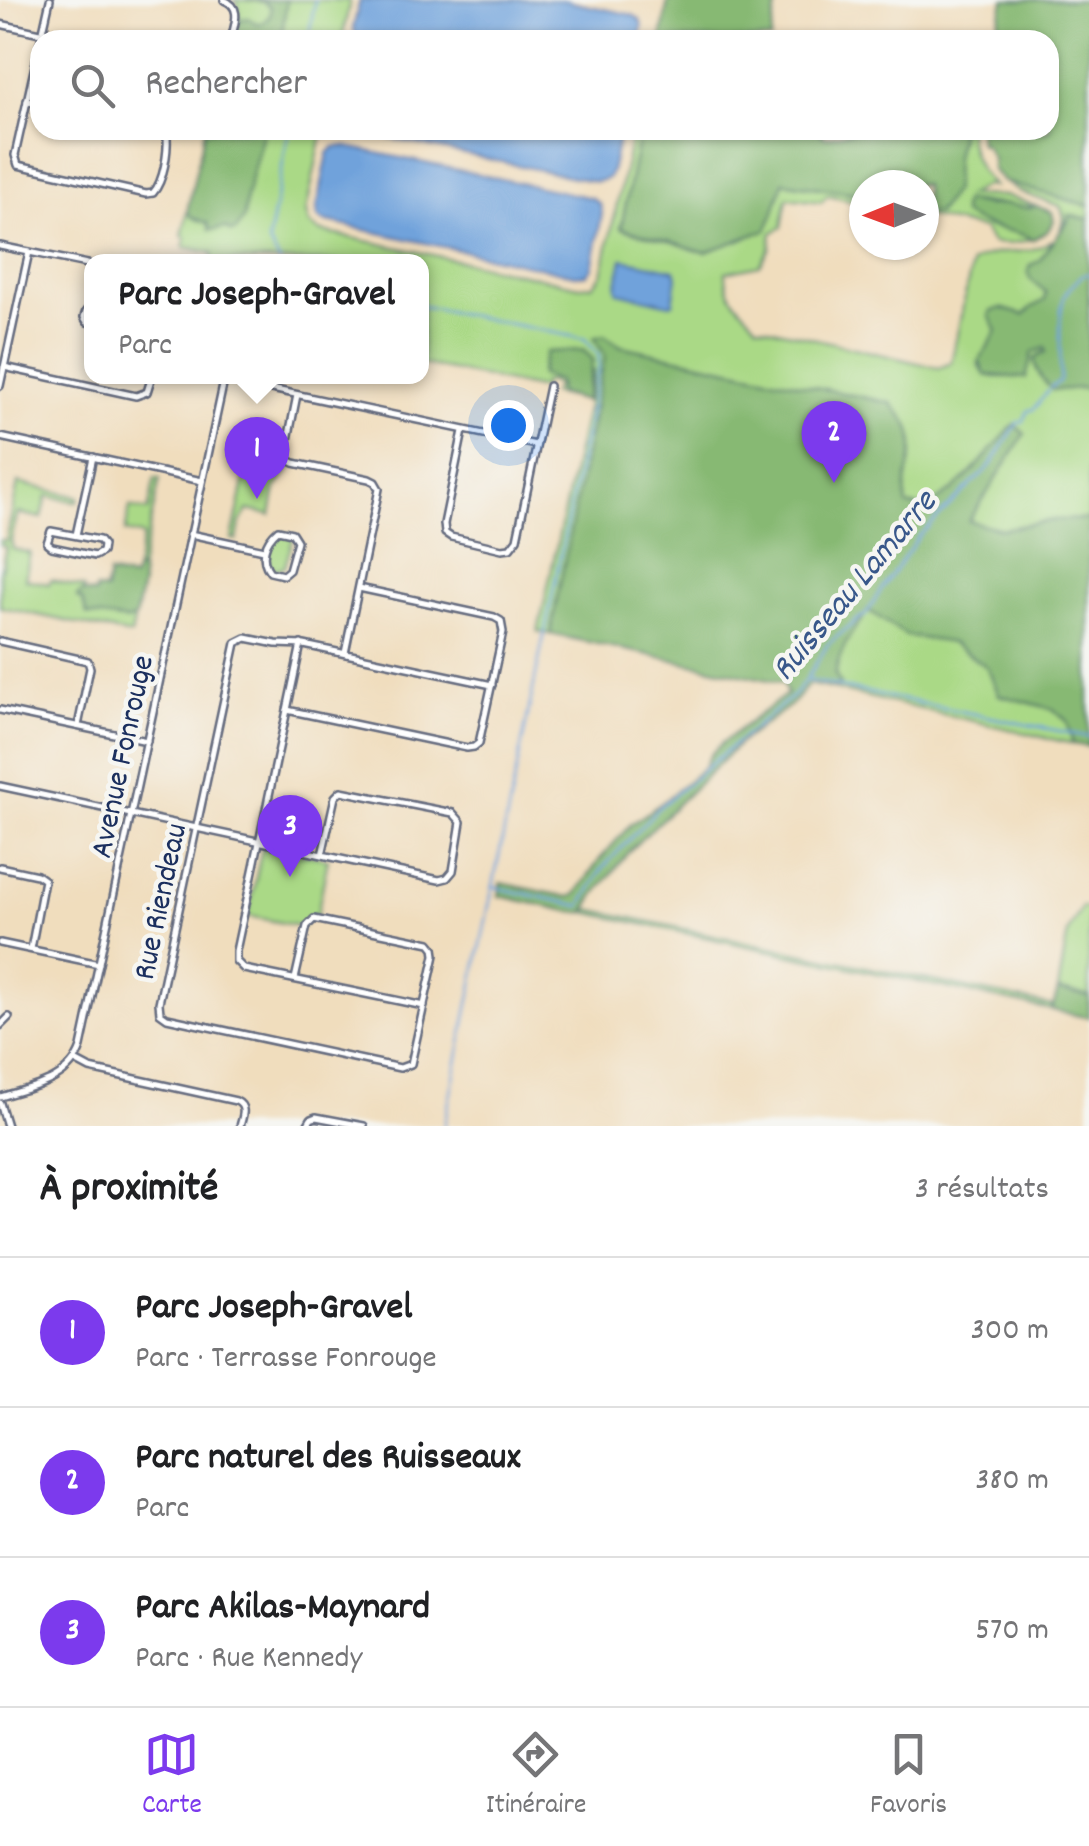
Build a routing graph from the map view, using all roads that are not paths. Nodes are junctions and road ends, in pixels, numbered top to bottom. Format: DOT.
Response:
graph roads {
  1 [pos="50,0"];
  2 [pos="224,0"];
  3 [pos="0,24"];
  4 [pos="43,30"];
  5 [pos="233,30"];
  6 [pos="30,35"];
  7 [pos="30,91"];
  8 [pos="28,101"];
  9 [pos="168,140"];
  10 [pos="0,246"];
  11 [pos="29,252"];
  12 [pos="84,263"];
  13 [pos="4,367"];
  14 [pos="150,384"];
  15 [pos="223,384"];
  16 [pos="250,384"];
  17 [pos="0,386"];
  18 [pos="549,386"];
  19 [pos="297,395"];
  20 [pos="463,431"];
  21 [pos="0,437"];
  22 [pos="536,446"];
  23 [pos="92,458"];
  24 [pos="202,481"];
  25 [pos="190,534"];
  26 [pos="76,535"];
  27 [pos="264,550"];
  28 [pos="360,588"];
  29 [pos="0,641"];
  30 [pos="301,644"];
  31 [pos="345,653"];
  32 [pos="492,684"];
  33 [pos="0,710"];
  34 [pos="287,710"];
  35 [pos="78,726"];
  36 [pos="147,741"];
  37 [pos="0,786"];
  38 [pos="131,814"];
  39 [pos="196,828"];
  40 [pos="259,842"];
  41 [pos="322,854"];
  42 [pos="0,867"];
  43 [pos="0,942"];
  44 [pos="30,949"];
  45 [pos="99,964"];
  46 [pos="296,979"];
  47 [pos="424,1006"];
  48 [pos="8,1017"];
  49 [pos="0,1026"];
  50 [pos="75,1061"];
  51 [pos="0,1100"];
  52 [pos="7,1126"];
  53 [pos="240,1126"];
  54 [pos="307,1126"];
  55 [pos="364,1126"];
  1 -- 4 [label="street"];
  2 -- 5 [label="street"];
  3 -- 6 [label="street"];
  7 -- 8 [label="street"];
  8 -- 9 [label="street"];
  10 -- 11 [label="street"];
  11 -- 12 [label="street"];
  11 -- 13 [label="street"];
  13 -- 14 [label="street"];
  13 -- 17 [label="street"];
  15 -- 24 [label="street, Avenue Fonrouge"];
  16 -- 19 [label="street"];
  18 -- 22 [label="street"];
  19 -- 20 [label="street"];
  19 -- 28 [label="street"];
  20 -- 22 [label="street"];
  20 -- 22 [label="street"];
  21 -- 23 [label="street"];
  23 -- 24 [label="street"];
  23 -- 26 [label="street"];
  24 -- 25 [label="street, Avenue Fonrouge"];
  25 -- 27 [label="street"];
  25 -- 36 [label="street, Avenue Fonrouge"];
  26 -- 26 [label="street"];
  27 -- 27 [label="street"];
  28 -- 31 [label="street"];
  28 -- 32 [label="street"];
  29 -- 35 [label="street"];
  30 -- 31 [label="street"];
  30 -- 34 [label="street"];
  30 -- 39 [label="street, Rue Riendeau"];
  31 -- 32 [label="street"];
  32 -- 34 [label="street"];
  33 -- 35 [label="street"];
  34 -- 40 [label="street"];
  35 -- 36 [label="street"];
  36 -- 38 [label="street, Avenue Fonrouge"];
  37 -- 38 [label="street"];
  38 -- 39 [label="street"];
  38 -- 45 [label="street, Avenue Fonrouge"];
  39 -- 40 [label="street"];
  39 -- 47 [label="street, Rue Riendeau"];
  40 -- 41 [label="street"];
  40 -- 46 [label="street"];
  41 -- 41 [label="street"];
  42 -- 44 [label="street"];
  43 -- 44 [label="street"];
  44 -- 45 [label="street"];
  45 -- 50 [label="street, Avenue Fonrouge"];
  46 -- 47 [label="street"];
  46 -- 47 [label="street"];
  48 -- 49 [label="street"];
  50 -- 51 [label="street"];
  50 -- 53 [label="street"];
  51 -- 52 [label="street"];
  54 -- 55 [label="street"];
}
